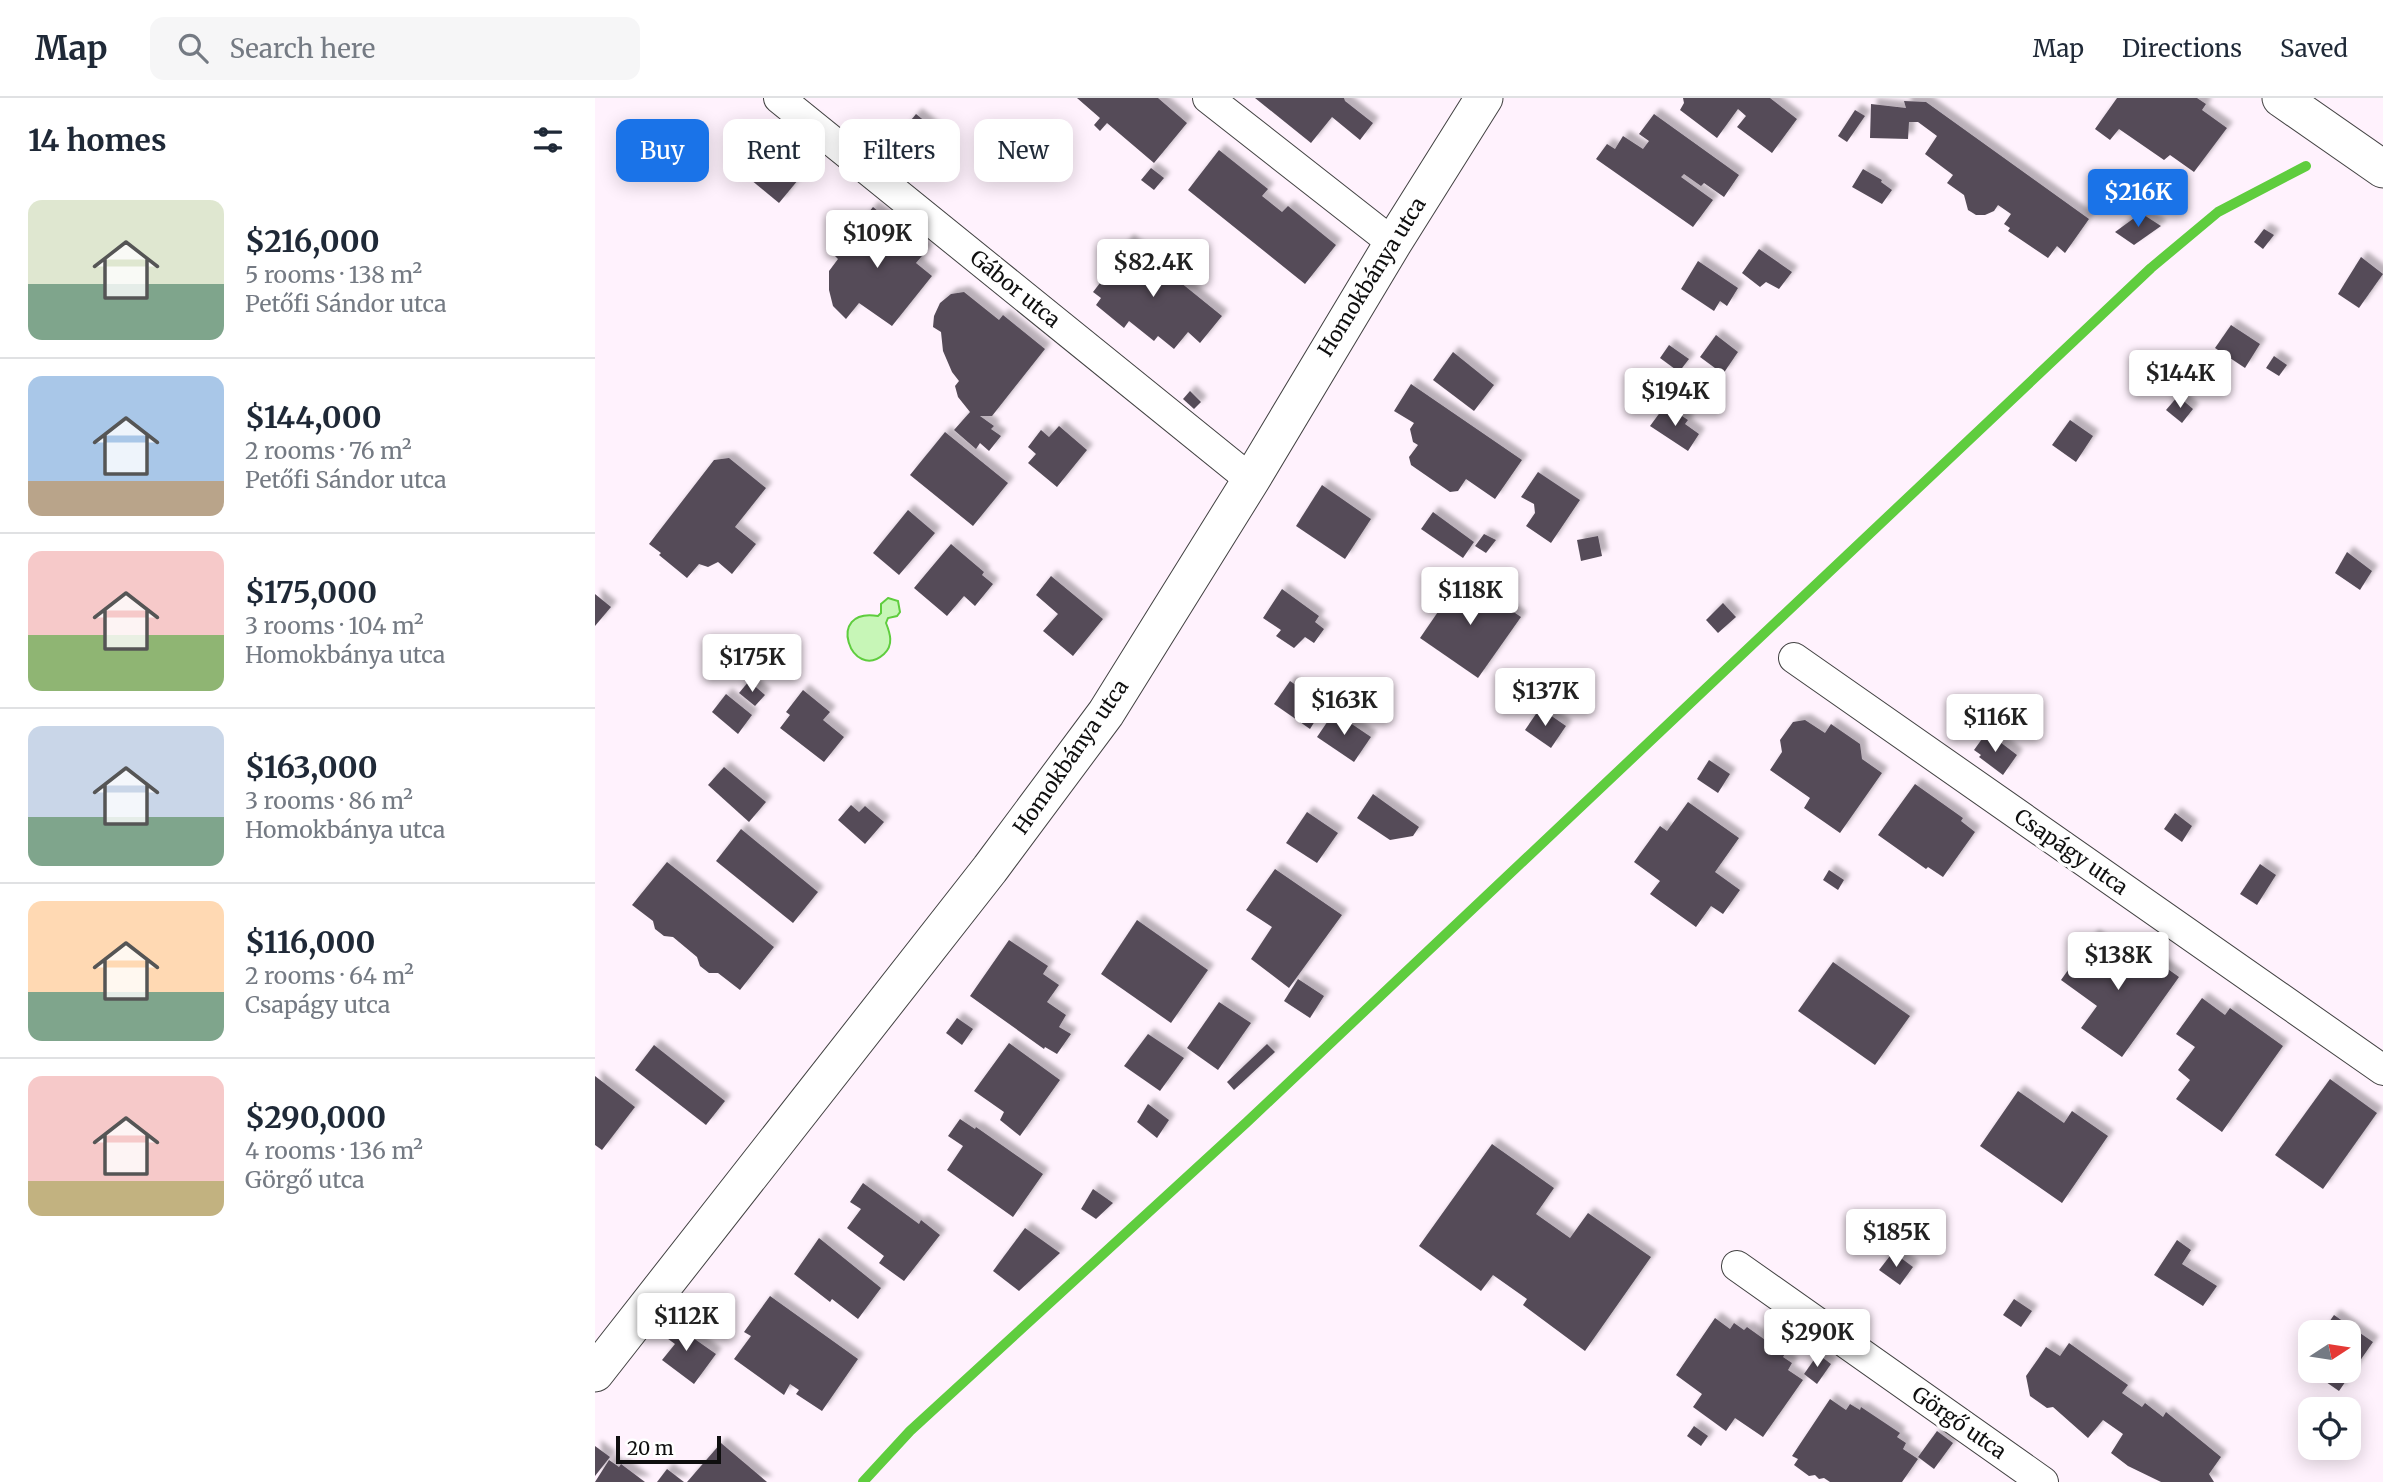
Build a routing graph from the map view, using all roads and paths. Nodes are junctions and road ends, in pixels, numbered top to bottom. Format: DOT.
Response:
graph roads {
  1 [pos="779,98"];
  2 [pos="1208,98"];
  3 [pos="1485,98"];
  4 [pos="2281,98"];
  5 [pos="2383,169"];
  6 [pos="1393,243"];
  7 [pos="1251,480"];
  8 [pos="1794,658"];
  9 [pos="2383,1070"];
  10 [pos="1737,1266"];
  11 [pos="595,1373"];
  12 [pos="2043,1482"];
  1 -- 7 [label="street, Gábor utca"];
  2 -- 6 [label="street"];
  3 -- 6 [label="street, Homokbánya utca"];
  4 -- 5 [label="street"];
  6 -- 7 [label="street, Homokbánya utca"];
  7 -- 11 [label="street, Homokbánya utca"];
  8 -- 9 [label="street, Csapágy utca"];
  10 -- 12 [label="street, Görgő utca"];
}
